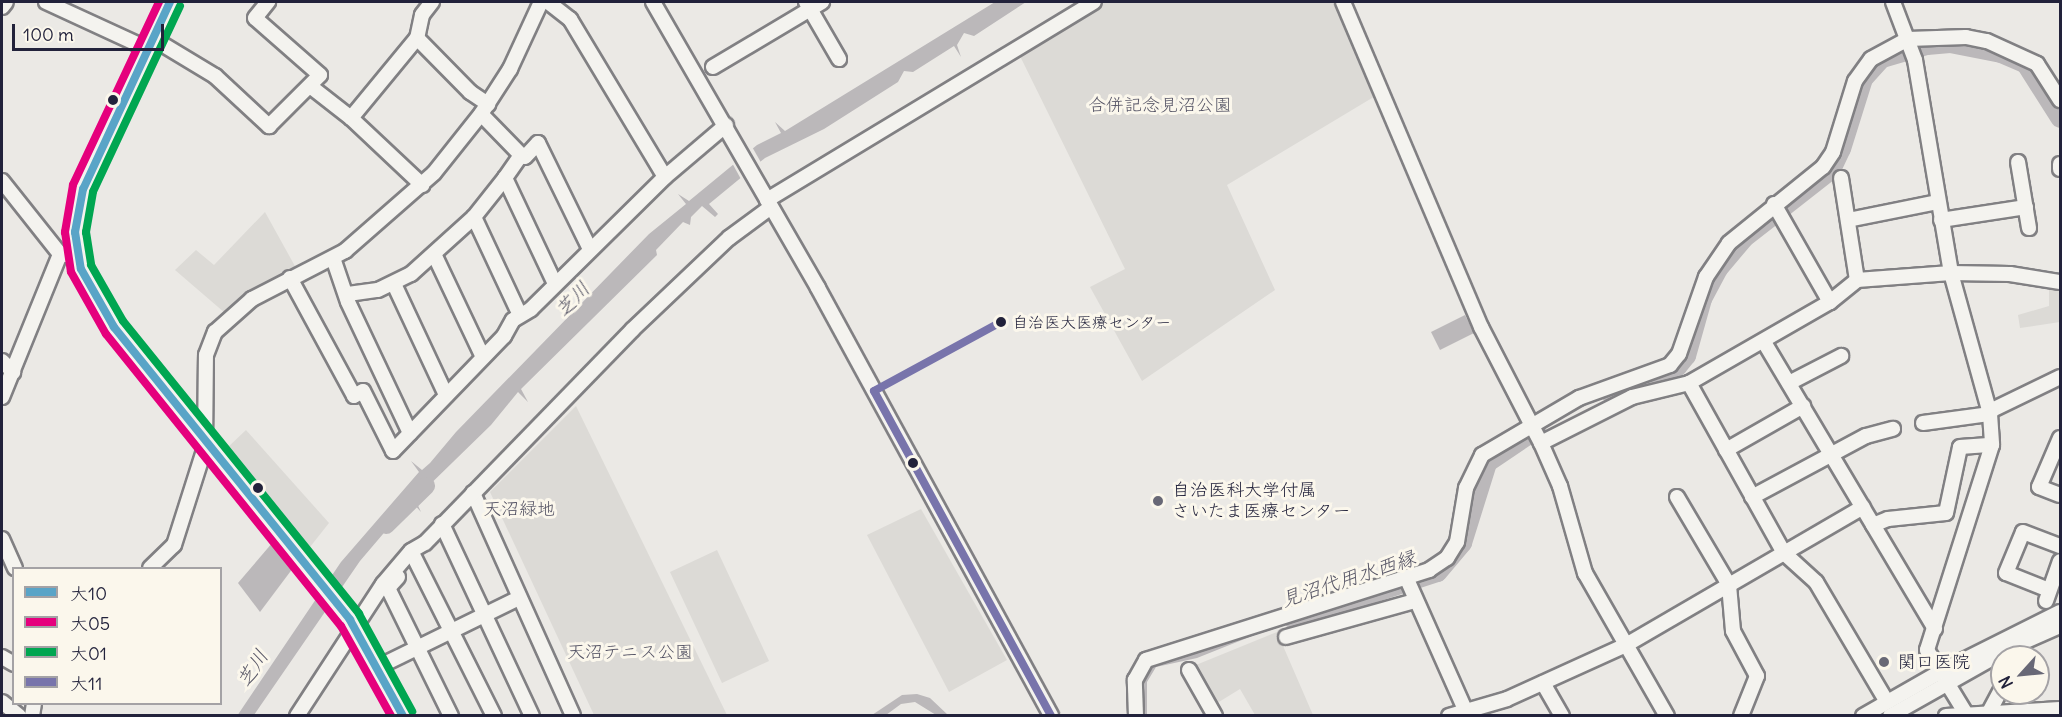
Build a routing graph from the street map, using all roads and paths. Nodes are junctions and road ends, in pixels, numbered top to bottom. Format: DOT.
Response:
graph roads {
  1 [pos="6,2"];
  2 [pos="46,2"];
  3 [pos="170,2"];
  4 [pos="268,2"];
  5 [pos="432,2"];
  6 [pos="541,2"];
  7 [pos="548,2"];
  8 [pos="653,2"];
  9 [pos="1094,2"];
  10 [pos="1343,2"];
  11 [pos="1893,2"];
  12 [pos="813,4"];
  13 [pos="2,7"];
  14 [pos="417,38"];
  15 [pos="1908,39"];
  16 [pos="150,44"];
  17 [pos="839,59"];
  18 [pos="713,67"];
  19 [pos="310,86"];
  20 [pos="2061,100"];
  21 [pos="484,109"];
  22 [pos="351,118"];
  23 [pos="728,129"];
  24 [pos="521,155"];
  25 [pos="2018,162"];
  26 [pos="2061,164"];
  27 [pos="2061,169"];
  28 [pos="665,177"];
  29 [pos="505,178"];
  30 [pos="1841,178"];
  31 [pos="2,181"];
  32 [pos="422,185"];
  33 [pos="6,199"];
  34 [pos="767,200"];
  35 [pos="1938,202"];
  36 [pos="1774,204"];
  37 [pos="2026,207"];
  38 [pos="474,217"];
  39 [pos="1848,220"];
  40 [pos="1941,220"];
  41 [pos="2029,228"];
  42 [pos="590,249"];
  43 [pos="60,254"];
  44 [pos="434,254"];
  45 [pos="78,256"];
  46 [pos="333,258"];
  47 [pos="1951,273"];
  48 [pos="290,278"];
  49 [pos="1857,280"];
  50 [pos="2061,282"];
  51 [pos="394,284"];
  52 [pos="555,284"];
  53 [pos="348,294"];
  54 [pos="1830,302"];
  55 [pos="520,315"];
  56 [pos="1764,342"];
  57 [pos="1841,356"];
  58 [pos="483,357"];
  59 [pos="2,361"];
  60 [pos="13,372"];
  61 [pos="2061,377"];
  62 [pos="1789,383"];
  63 [pos="1689,384"];
  64 [pos="446,395"];
  65 [pos="2,397"];
  66 [pos="1803,406"];
  67 [pos="1990,412"];
  68 [pos="1532,422"];
  69 [pos="1923,423"];
  70 [pos="1893,429"];
  71 [pos="410,433"];
  72 [pos="204,436"];
  73 [pos="2060,440"];
  74 [pos="1541,442"];
  75 [pos="1992,445"];
  76 [pos="1726,450"];
  77 [pos="1832,455"];
  78 [pos="473,493"];
  79 [pos="2061,495"];
  80 [pos="1677,497"];
  81 [pos="1752,497"];
  82 [pos="1863,507"];
  83 [pos="442,524"];
  84 [pos="1873,525"];
  85 [pos="2,538"];
  86 [pos="425,543"];
  87 [pos="2061,546"];
  88 [pos="1784,553"];
  89 [pos="414,557"];
  90 [pos="2061,561"];
  91 [pos="15,567"];
  92 [pos="151,567"];
  93 [pos="1406,577"];
  94 [pos="1729,585"];
  95 [pos="519,598"];
  96 [pos="1415,600"];
  97 [pos="2061,612"];
  98 [pos="484,615"];
  99 [pos="352,623"];
  100 [pos="2061,626"];
  101 [pos="1935,629"];
  102 [pos="451,631"];
  103 [pos="1286,637"];
  104 [pos="1626,645"];
  105 [pos="417,648"];
  106 [pos="378,667"];
  107 [pos="1190,670"];
  108 [pos="1943,678"];
  109 [pos="1543,683"];
  110 [pos="2,702"];
  111 [pos="1888,709"];
  112 [pos="2061,709"];
  113 [pos="1467,713"];
  114 [pos="1966,714"];
  115 [pos="1987,714"];
  116 [pos="19,716"];
  117 [pos="297,716"];
  118 [pos="403,716"];
  119 [pos="451,716"];
  120 [pos="494,716"];
  121 [pos="532,716"];
  122 [pos="573,716"];
  123 [pos="1052,716"];
  124 [pos="1136,716"];
  125 [pos="1215,716"];
  126 [pos="1449,716"];
  127 [pos="1562,716"];
  128 [pos="1666,716"];
  129 [pos="1740,716"];
  130 [pos="1863,716"];
  131 [pos="1946,716"];
  1 -- 13 [label="street"];
  2 -- 16 [label="street"];
  3 -- 16 [label="main road"];
  4 -- 19 [label="street"];
  5 -- 14 [label="street"];
  6 -- 21 [label="street"];
  7 -- 28 [label="street"];
  8 -- 23 [label="street"];
  9 -- 34 [label="street"];
  10 -- 68 [label="street"];
  11 -- 15 [label="street"];
  12 -- 17 [label="street"];
  12 -- 18 [label="street"];
  14 -- 21 [label="street"];
  14 -- 22 [label="street"];
  15 -- 20 [label="street"];
  15 -- 35 [label="street"];
  15 -- 36 [label="street"];
  16 -- 19 [label="street"];
  16 -- 45 [label="main road"];
  19 -- 22 [label="street"];
  21 -- 24 [label="street"];
  21 -- 32 [label="street"];
  22 -- 32 [label="street"];
  23 -- 28 [label="street"];
  23 -- 34 [label="street"];
  24 -- 29 [label="street"];
  24 -- 42 [label="street"];
  25 -- 37 [label="street"];
  26 -- 27 [label="street"];
  28 -- 42 [label="street"];
  29 -- 38 [label="street"];
  29 -- 52 [label="street"];
  30 -- 39 [label="street"];
  31 -- 33 [label="street"];
  32 -- 46 [label="street"];
  33 -- 43 [label="street"];
  34 -- 78 [label="street"];
  34 -- 123 [label="street"];
  35 -- 39 [label="street"];
  35 -- 40 [label="street"];
  36 -- 54 [label="street"];
  36 -- 68 [label="street"];
  37 -- 40 [label="street"];
  37 -- 41 [label="street"];
  38 -- 44 [label="street"];
  38 -- 55 [label="street"];
  39 -- 49 [label="street"];
  40 -- 47 [label="street"];
  42 -- 52 [label="street"];
  43 -- 45 [label="street"];
  43 -- 60 [label="street"];
  44 -- 51 [label="street"];
  44 -- 58 [label="street"];
  45 -- 72 [label="main road"];
  46 -- 48 [label="street"];
  46 -- 53 [label="street"];
  47 -- 49 [label="street"];
  47 -- 50 [label="street"];
  47 -- 67 [label="street"];
  48 -- 71 [label="street"];
  48 -- 72 [label="street"];
  49 -- 54 [label="street"];
  51 -- 53 [label="street"];
  51 -- 64 [label="street"];
  52 -- 55 [label="street"];
  53 -- 71 [label="street"];
  54 -- 56 [label="street"];
  55 -- 58 [label="street"];
  56 -- 62 [label="street"];
  56 -- 63 [label="street"];
  57 -- 62 [label="street"];
  58 -- 64 [label="street"];
  59 -- 60 [label="street"];
  60 -- 65 [label="street"];
  61 -- 67 [label="street"];
  62 -- 66 [label="street"];
  63 -- 74 [label="street"];
  63 -- 76 [label="street"];
  64 -- 71 [label="street"];
  66 -- 76 [label="street"];
  66 -- 77 [label="street"];
  67 -- 69 [label="street"];
  67 -- 75 [label="street"];
  68 -- 74 [label="street"];
  68 -- 93 [label="street"];
  70 -- 77 [label="street"];
  72 -- 92 [label="street"];
  72 -- 99 [label="main road"];
  73 -- 79 [label="street"];
  74 -- 104 [label="street"];
  75 -- 84 [label="street"];
  75 -- 101 [label="street"];
  76 -- 81 [label="street"];
  77 -- 81 [label="street"];
  77 -- 82 [label="street"];
  78 -- 83 [label="street"];
  78 -- 95 [label="street"];
  80 -- 94 [label="street"];
  81 -- 88 [label="street"];
  82 -- 84 [label="street"];
  82 -- 88 [label="street"];
  83 -- 86 [label="street"];
  83 -- 98 [label="street"];
  84 -- 101 [label="street"];
  85 -- 91 [label="street"];
  86 -- 89 [label="street"];
  86 -- 99 [label="street"];
  87 -- 90 [label="street"];
  88 -- 94 [label="street"];
  88 -- 111 [label="street"];
  89 -- 102 [label="street"];
  89 -- 105 [label="street"];
  93 -- 96 [label="street"];
  93 -- 124 [label="street"];
  94 -- 104 [label="street"];
  94 -- 129 [label="street"];
  95 -- 98 [label="street"];
  95 -- 122 [label="street"];
  96 -- 103 [label="street"];
  96 -- 113 [label="street"];
  97 -- 108 [label="street"];
  98 -- 102 [label="street"];
  98 -- 121 [label="street"];
  99 -- 106 [label="main road"];
  99 -- 117 [label="street"];
  100 -- 108 [label="street"];
  101 -- 108 [label="street"];
  102 -- 105 [label="street"];
  102 -- 120 [label="street"];
  104 -- 109 [label="street"];
  104 -- 128 [label="street"];
  105 -- 106 [label="street"];
  105 -- 119 [label="street"];
  106 -- 118 [label="main road"];
  107 -- 125 [label="street"];
  108 -- 111 [label="street"];
  108 -- 114 [label="street"];
  109 -- 113 [label="street"];
  109 -- 127 [label="street"];
  110 -- 116 [label="street"];
  111 -- 130 [label="street"];
  112 -- 115 [label="street"];
  113 -- 126 [label="street"];
  114 -- 115 [label="street"];
  114 -- 131 [label="street"];
}
